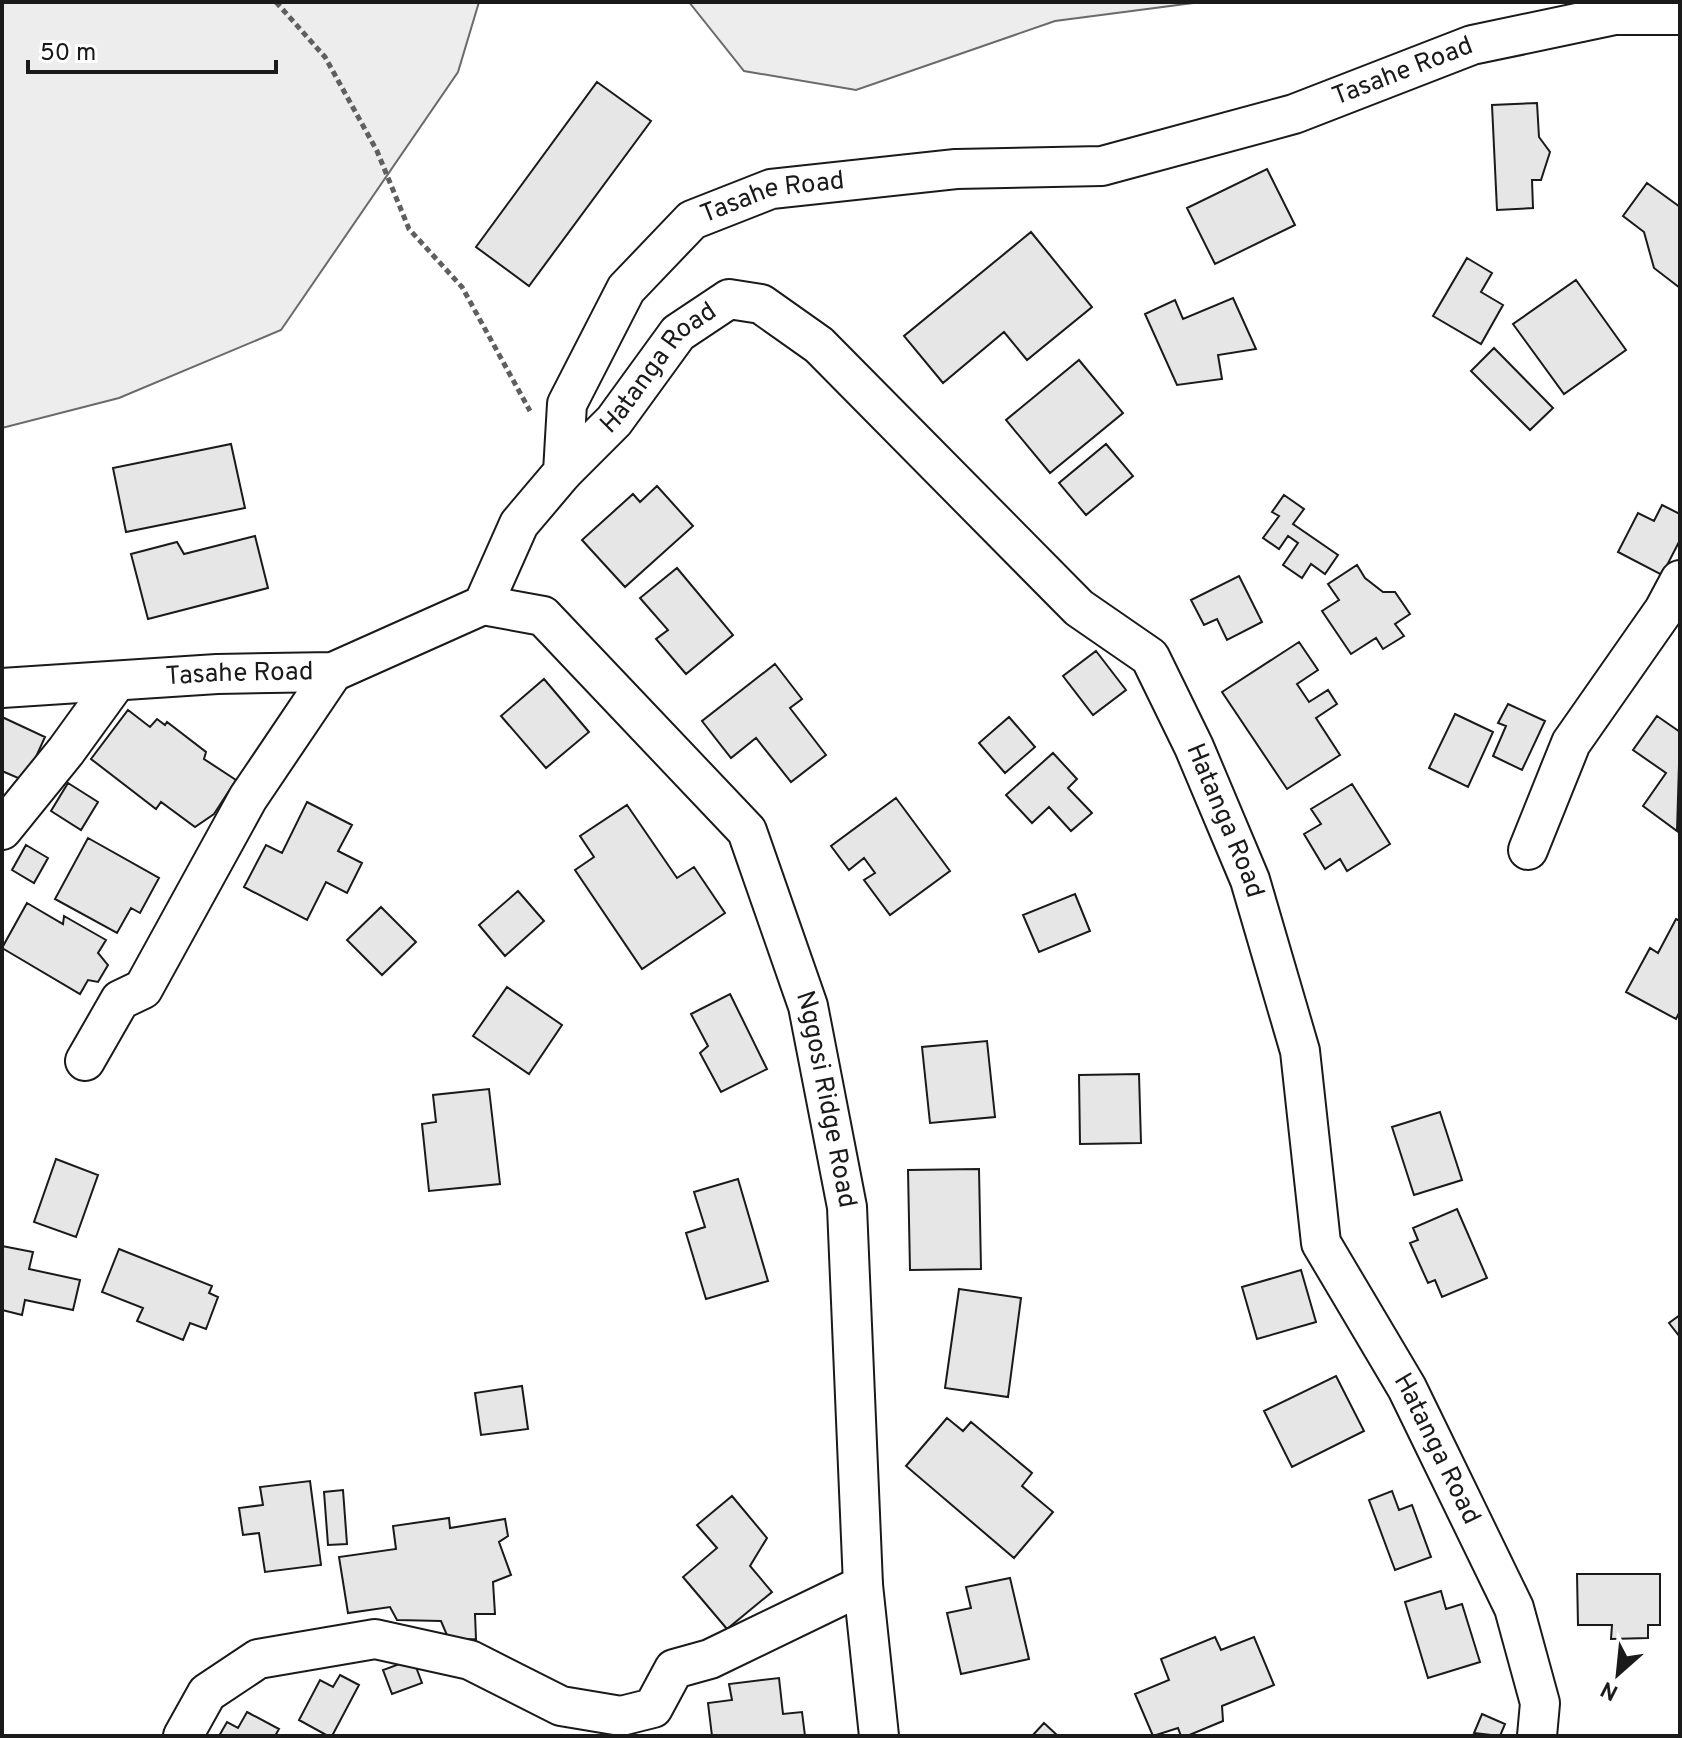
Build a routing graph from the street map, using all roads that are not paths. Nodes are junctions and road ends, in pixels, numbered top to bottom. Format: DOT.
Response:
graph roads {
  1 [pos="1680,15"];
  2 [pos="563,472"];
  3 [pos="1680,580"];
  4 [pos="483,605"];
  5 [pos="333,672"];
  6 [pos="116,682"];
  7 [pos="2,688"];
  8 [pos="2,830"];
  9 [pos="1528,850"];
  10 [pos="85,1061"];
  11 [pos="863,1585"];
  12 [pos="183,1736"];
  13 [pos="879,1736"];
  14 [pos="1537,1736"];
  1 -- 2 [label="street, Tasahe Road"];
  2 -- 4 [label="street"];
  2 -- 14 [label="street, Hatanga Road"];
  3 -- 9 [label="street"];
  4 -- 5 [label="street, Tasahe Road"];
  4 -- 11 [label="street, Nggosi Ridge Road"];
  5 -- 6 [label="street, Tasahe Road"];
  5 -- 10 [label="street"];
  6 -- 7 [label="street, Tasahe Road"];
  6 -- 8 [label="street"];
  11 -- 12 [label="street"];
  11 -- 13 [label="street, Nggosi Ridge Road"];
}
